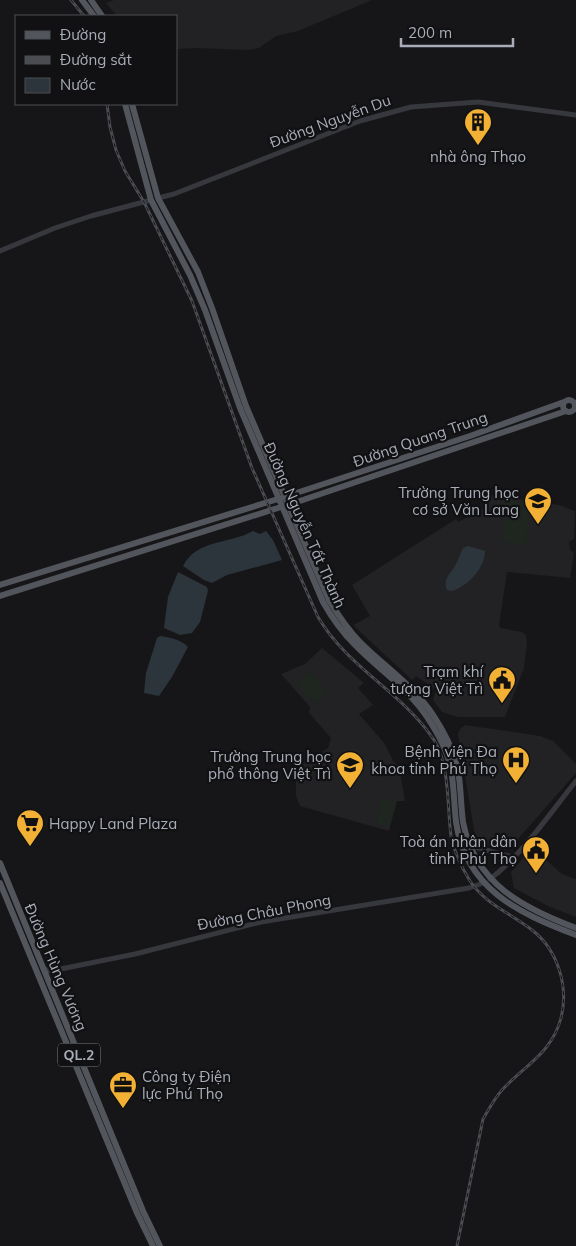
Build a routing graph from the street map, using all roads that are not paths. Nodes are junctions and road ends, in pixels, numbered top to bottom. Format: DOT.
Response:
graph roads {
  1 [pos="82,0"];
  2 [pos="91,0"];
  3 [pos="93,15"];
  4 [pos="101,15"];
  5 [pos="126,105"];
  6 [pos="132,105"];
  7 [pos="576,115"];
  8 [pos="137,135"];
  9 [pos="154,199"];
  10 [pos="186,248"];
  11 [pos="0,251"];
  12 [pos="178,252"];
  13 [pos="574,400"];
  14 [pos="564,402"];
  15 [pos="572,410"];
  16 [pos="254,431"];
  17 [pos="319,486"];
  18 [pos="322,494"];
  19 [pos="281,498"];
  20 [pos="284,506"];
  21 [pos="0,585"];
  22 [pos="0,596"];
  23 [pos="576,781"];
  24 [pos="458,809"];
  25 [pos="471,846"];
  26 [pos="512,857"];
  27 [pos="0,863"];
  28 [pos="490,879"];
  29 [pos="0,883"];
  30 [pos="483,883"];
  31 [pos="553,923"];
  32 [pos="576,928"];
  33 [pos="576,935"];
  34 [pos="47,972"];
  35 [pos="153,1246"];
  36 [pos="160,1246"];
  1 -- 3 [label="main road"];
  2 -- 4 [label="main road"];
  5 -- 8 [label="main road, Đường Nguyễn Tất Thành"];
  6 -- 8 [label="main road, Đường Nguyễn Tất Thành"];
  7 -- 9 [label="street, Đường Nguyễn Du"];
  8 -- 9 [label="main road, Đường Nguyễn Tất Thành"];
  9 -- 10 [label="main road, Đường Nguyễn Tất Thành"];
  9 -- 11 [label="street, Đường Nguyễn Du"];
  9 -- 12 [label="main road, Đường Nguyễn Tất Thành"];
  10 -- 12 [label="main road"];
  10 -- 16 [label="main road, Đường Nguyễn Tất Thành"];
  12 -- 16 [label="main road, Đường Nguyễn Tất Thành"];
  13 -- 14 [label="main road, Đường Quang Trung"];
  13 -- 15 [label="main road"];
  14 -- 15 [label="main road"];
  14 -- 17 [label="main road, Đường Quang Trung"];
  15 -- 18 [label="main road, Đường Quang Trung"];
  16 -- 19 [label="main road, Đường Nguyễn Tất Thành"];
  17 -- 18 [label="main road"];
  17 -- 19 [label="main road, Đường Quang Trung"];
  18 -- 20 [label="main road, Đường Quang Trung"];
  19 -- 20 [label="main road, Đường Nguyễn Tất Thành"];
  19 -- 21 [label="main road, Đường Quang Trung"];
  20 -- 22 [label="main road, Đường Quang Trung"];
  20 -- 24 [label="main road, Đường Nguyễn Tất Thành"];
  23 -- 26 [label="street"];
  24 -- 25 [label="main road, Đường Nguyễn Tất Thành"];
  24 -- 30 [label="main road, Đường Nguyễn Tất Thành"];
  25 -- 26 [label="street"];
  25 -- 28 [label="main road, Đường Nguyễn Tất Thành"];
  26 -- 28 [label="street"];
  27 -- 34 [label="main road, Đường Hùng Vương / QL.2"];
  28 -- 31 [label="main road, Đường Nguyễn Tất Thành"];
  29 -- 35 [label="main road, Đường Hùng Vương / QL.2"];
  30 -- 31 [label="main road, Đường Nguyễn Tất Thành"];
  30 -- 34 [label="street, Đường Châu Phong"];
  31 -- 32 [label="main road, Đường Nguyễn Tất Thành"];
  31 -- 33 [label="main road, Đường Nguyễn Tất Thành"];
  34 -- 36 [label="main road, Đường Hùng Vương / QL.2"];
}
